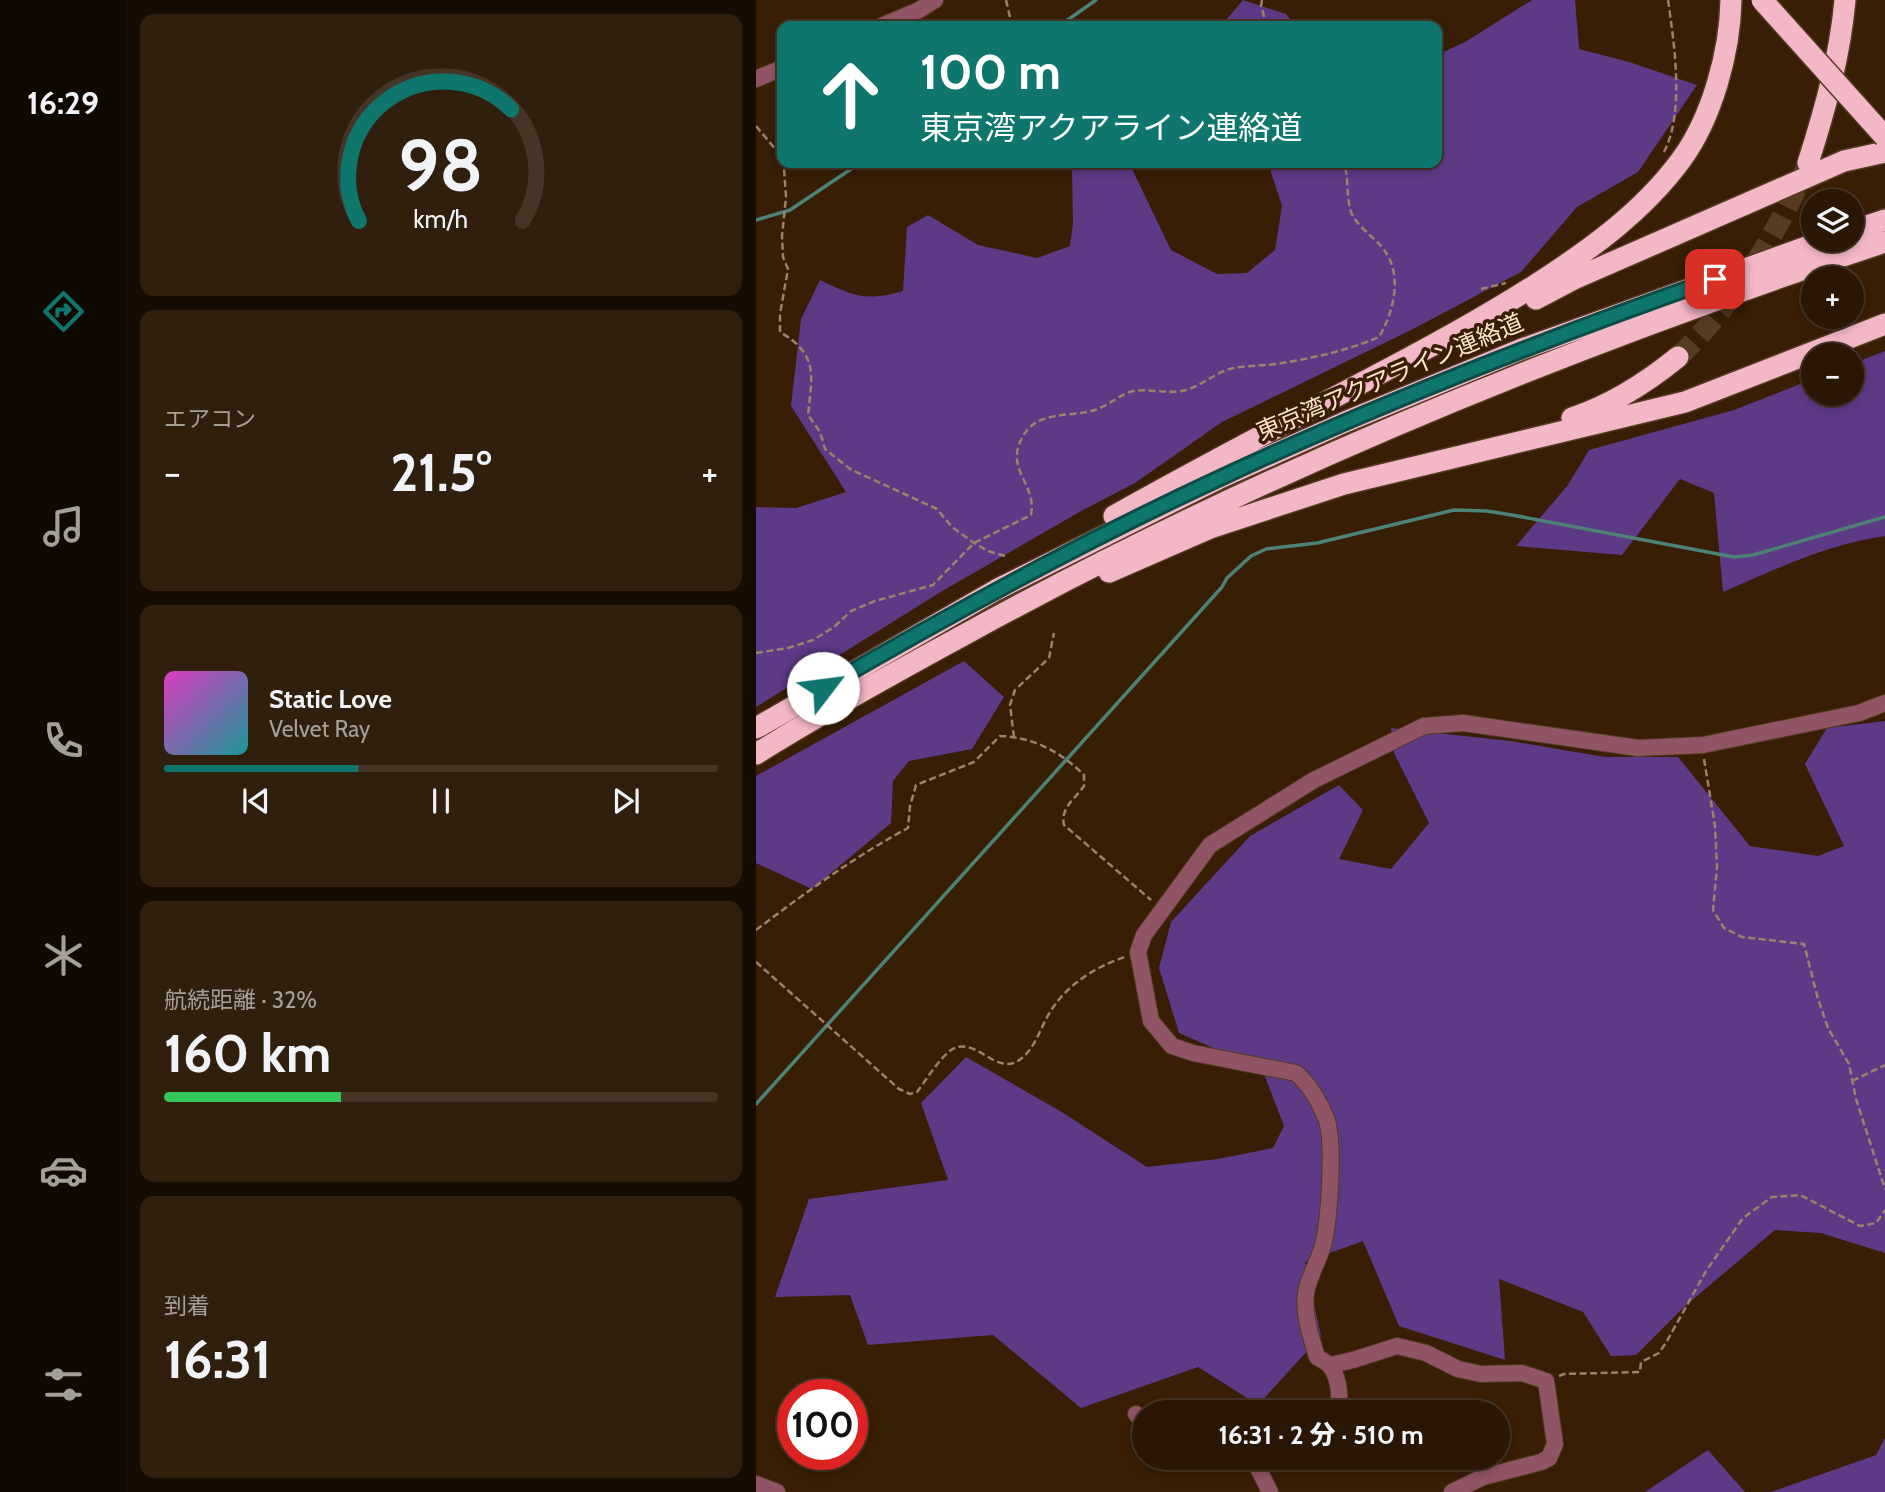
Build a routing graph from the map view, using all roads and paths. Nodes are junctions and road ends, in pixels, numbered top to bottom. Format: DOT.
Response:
graph roads {
  1 [pos="935,0"];
  2 [pos="1006,0"];
  3 [pos="1262,0"];
  4 [pos="1668,0"];
  5 [pos="1731,0"];
  6 [pos="1762,0"];
  7 [pos="1845,0"];
  8 [pos="893,21"];
  9 [pos="1011,21"];
  10 [pos="1266,21"];
  11 [pos="777,70"];
  12 [pos="756,79"];
  13 [pos="756,126"];
  14 [pos="1885,137"];
  15 [pos="777,151"];
  16 [pos="1885,152"];
  17 [pos="1660,160"];
  18 [pos="1808,163"];
  19 [pos="785,168"];
  20 [pos="1345,168"];
  21 [pos="1885,220"];
  22 [pos="1864,227"];
  23 [pos="1885,242"];
  24 [pos="1801,249"];
  25 [pos="1517,280"];
  26 [pos="1481,289"];
  27 [pos="1885,324"];
  28 [pos="1451,337"];
  29 [pos="1678,357"];
  30 [pos="1485,451"];
  31 [pos="974,543"];
  32 [pos="1005,556"];
  33 [pos="1054,633"];
  34 [pos="756,653"];
  35 [pos="845,676"];
  36 [pos="850,697"];
  37 [pos="1885,703"];
  38 [pos="756,728"];
  39 [pos="1014,737"];
  40 [pos="1703,745"];
  41 [pos="756,754"];
  42 [pos="1162,909"];
  43 [pos="756,930"];
  44 [pos="1138,953"];
  45 [pos="756,962"];
  46 [pos="1885,1065"];
  47 [pos="1852,1081"];
  48 [pos="1885,1189"];
  49 [pos="1885,1210"];
  50 [pos="1331,1365"];
  51 [pos="1546,1381"];
  52 [pos="1339,1400"];
  53 [pos="1259,1470"];
  54 [pos="756,1483"];
  55 [pos="777,1492"];
  56 [pos="1269,1492"];
  57 [pos="1452,1492"];
  1 -- 8 [label="street"];
  2 -- 9 [label="path"];
  3 -- 10 [label="path"];
  4 -- 17 [label="path"];
  5 -- 28 [label="highway"];
  6 -- 14 [label="highway, bridge"];
  7 -- 18 [label="highway"];
  11 -- 12 [label="street"];
  13 -- 15 [label="path"];
  16 -- 28 [label="highway"];
  19 -- 31 [label="path"];
  20 -- 31 [label="path"];
  21 -- 22 [label="highway"];
  23 -- 36 [label="highway, 東京湾アクアライン連絡道"];
  24 -- 35 [label="highway, 東京湾アクアライン連絡道"];
  25 -- 26 [label="path"];
  27 -- 30 [label="highway"];
  28 -- 35 [label="highway"];
  29 -- 30 [label="highway"];
  30 -- 36 [label="highway"];
  31 -- 32 [label="path"];
  31 -- 34 [label="path"];
  33 -- 39 [label="path"];
  35 -- 38 [label="highway"];
  36 -- 41 [label="highway"];
  37 -- 40 [label="street"];
  39 -- 42 [label="path"];
  39 -- 43 [label="path"];
  40 -- 42 [label="street"];
  40 -- 47 [label="path"];
  42 -- 44 [label="street"];
  44 -- 45 [label="path"];
  44 -- 50 [label="street"];
  46 -- 47 [label="path"];
  47 -- 48 [label="path"];
  49 -- 51 [label="path"];
  50 -- 51 [label="street"];
  50 -- 52 [label="street"];
  51 -- 57 [label="street"];
  53 -- 56 [label="street"];
  54 -- 55 [label="street"];
}
